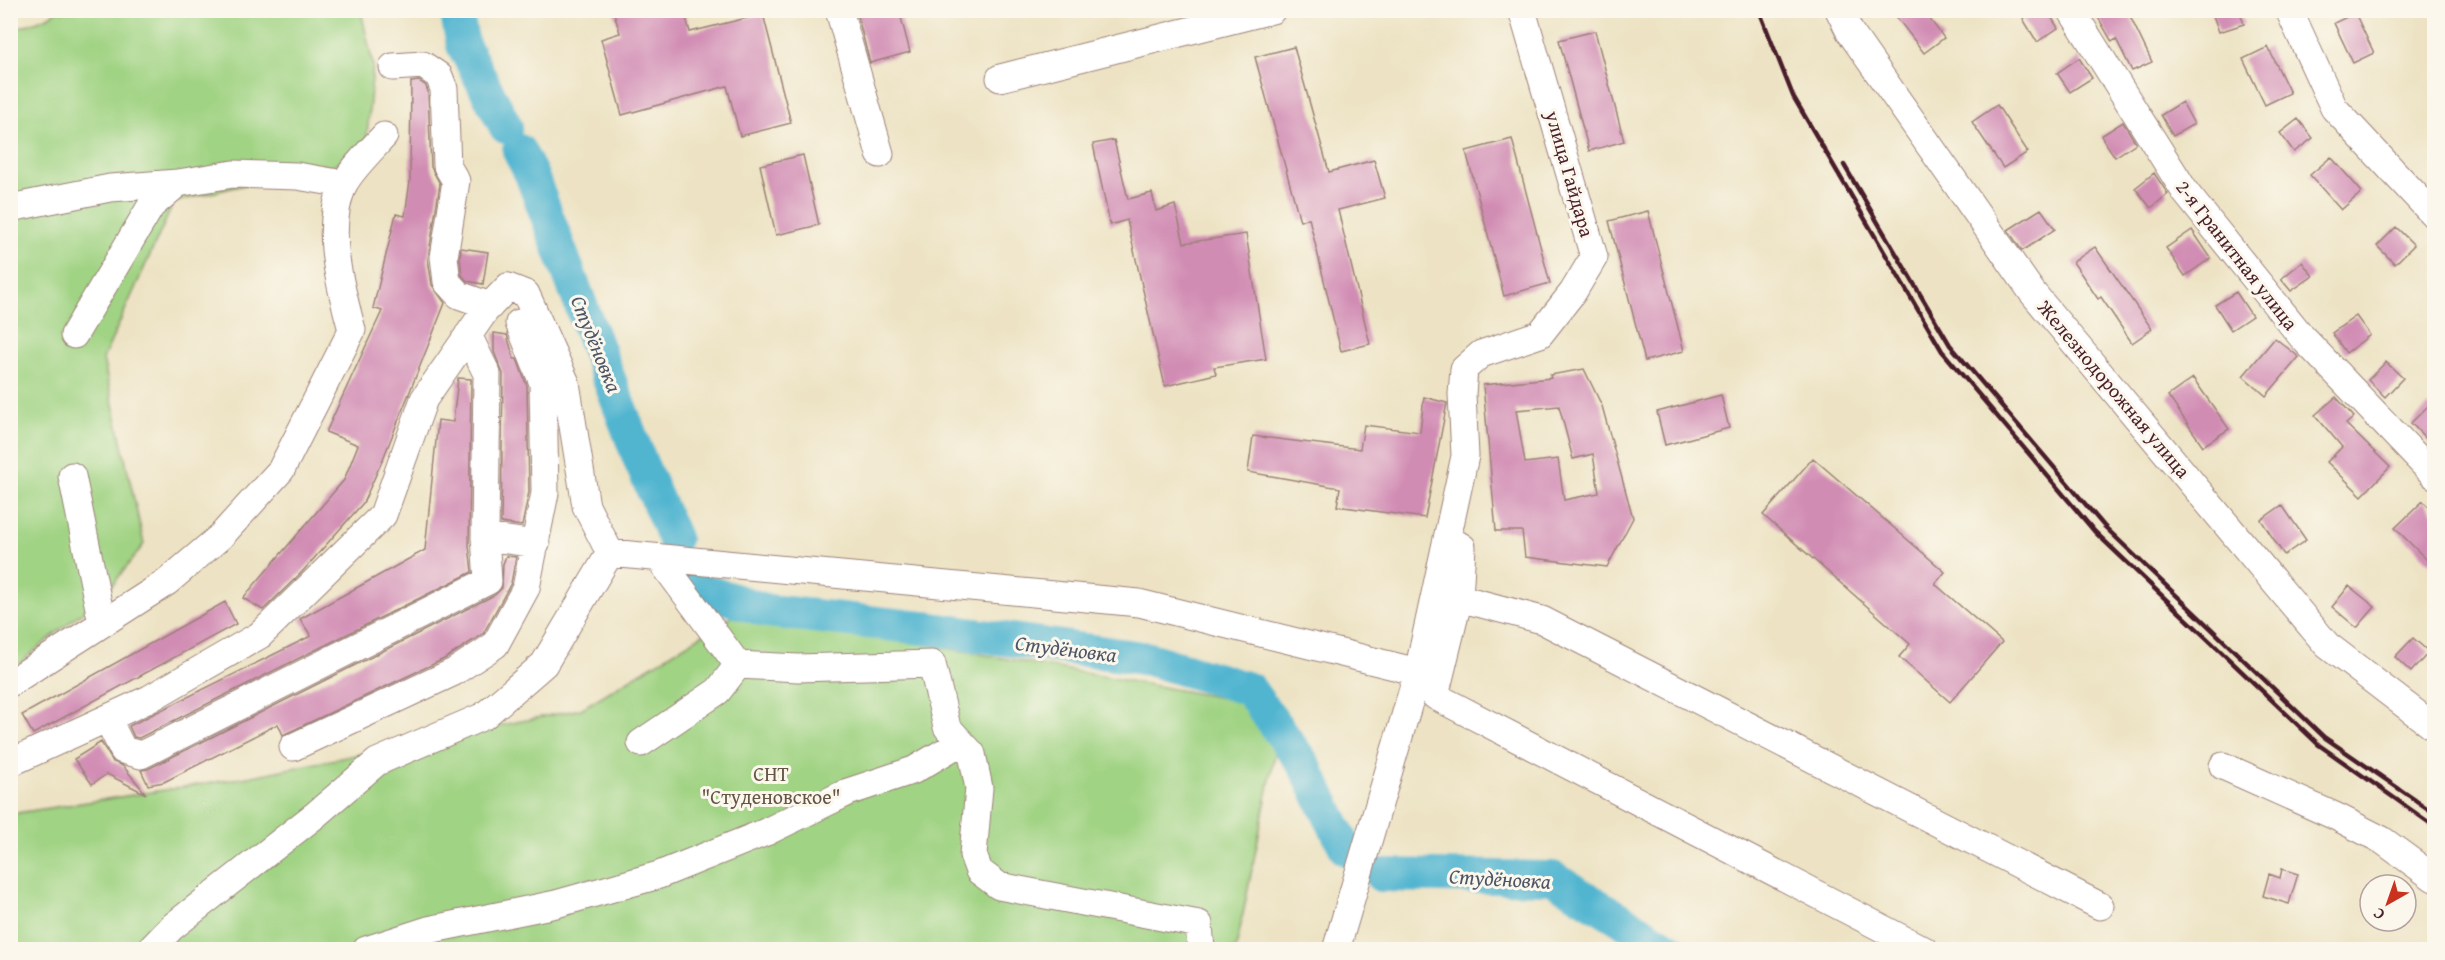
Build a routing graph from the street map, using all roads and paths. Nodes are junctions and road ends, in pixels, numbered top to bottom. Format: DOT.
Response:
graph roads {
  1 [pos="839,10"];
  2 [pos="1272,10"];
  3 [pos="1522,10"];
  4 [pos="1839,10"];
  5 [pos="2071,10"];
  6 [pos="2289,10"];
  7 [pos="393,67"];
  8 [pos="1000,78"];
  9 [pos="384,136"];
  10 [pos="880,154"];
  11 [pos="178,183"];
  12 [pos="344,184"];
  13 [pos="10,208"];
  14 [pos="2434,215"];
  15 [pos="497,298"];
  16 [pos="74,335"];
  17 [pos="468,335"];
  18 [pos="2434,475"];
  19 [pos="72,476"];
  20 [pos="484,537"];
  21 [pos="1447,537"];
  22 [pos="537,544"];
  23 [pos="610,553"];
  24 [pos="659,558"];
  25 [pos="1460,598"];
  26 [pos="102,622"];
  27 [pos="738,665"];
  28 [pos="1418,672"];
  29 [pos="10,683"];
  30 [pos="108,720"];
  31 [pos="2434,727"];
  32 [pos="961,742"];
  33 [pos="641,743"];
  34 [pos="293,747"];
  35 [pos="10,763"];
  36 [pos="2223,766"];
  37 [pos="2434,878"];
  38 [pos="2100,906"];
  39 [pos="150,950"];
  40 [pos="366,950"];
  41 [pos="1201,950"];
  42 [pos="1336,950"];
  43 [pos="1924,950"];
  1 -- 10 [label="street"];
  2 -- 8 [label="street"];
  3 -- 21 [label="street, улица Гайдара"];
  4 -- 31 [label="street, Железнодорожная улица"];
  5 -- 18 [label="street, 2-я Гранитная улица"];
  6 -- 14 [label="street"];
  7 -- 15 [label="street"];
  9 -- 12 [label="street"];
  11 -- 12 [label="street"];
  11 -- 13 [label="street"];
  11 -- 16 [label="street"];
  12 -- 26 [label="street"];
  15 -- 17 [label="street"];
  15 -- 22 [label="street"];
  15 -- 23 [label="street"];
  17 -- 20 [label="street"];
  17 -- 30 [label="street"];
  19 -- 26 [label="street"];
  20 -- 22 [label="street"];
  20 -- 30 [label="street"];
  21 -- 25 [label="street"];
  21 -- 28 [label="street"];
  22 -- 34 [label="street"];
  23 -- 24 [label="street"];
  23 -- 39 [label="street"];
  24 -- 27 [label="street"];
  24 -- 28 [label="street"];
  25 -- 38 [label="street"];
  25 -- 43 [label="street"];
  26 -- 29 [label="street"];
  27 -- 32 [label="street"];
  27 -- 33 [label="street"];
  28 -- 42 [label="street"];
  30 -- 35 [label="street"];
  32 -- 40 [label="street"];
  32 -- 41 [label="street"];
  36 -- 37 [label="street"];
}
